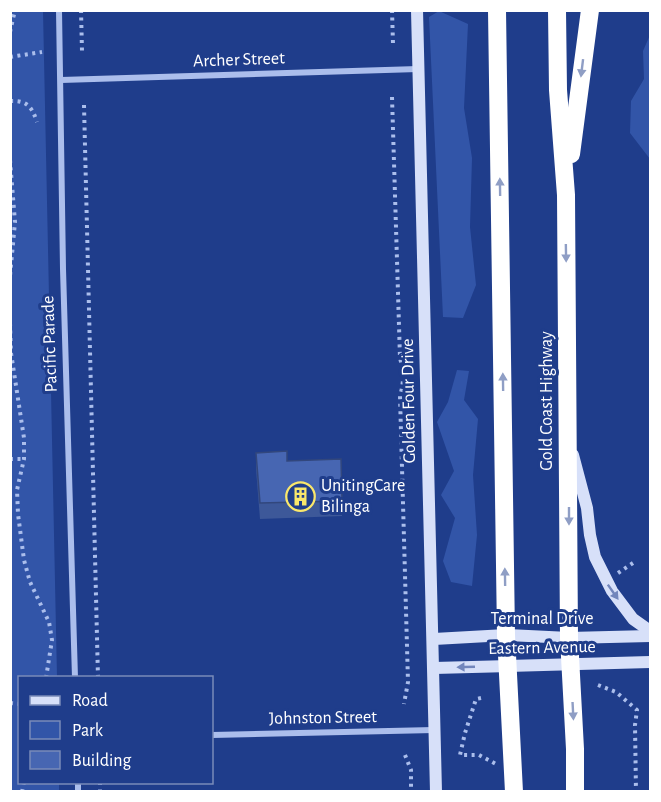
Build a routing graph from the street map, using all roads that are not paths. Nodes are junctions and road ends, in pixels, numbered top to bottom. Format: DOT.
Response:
graph roads {
  1 [pos="59,10"];
  2 [pos="417,10"];
  3 [pos="497,10"];
  4 [pos="558,10"];
  5 [pos="590,10"];
  6 [pos="419,69"];
  7 [pos="61,80"];
  8 [pos="566,195"];
  9 [pos="569,436"];
  10 [pos="651,631"];
  11 [pos="506,635"];
  12 [pos="651,636"];
  13 [pos="569,638"];
  14 [pos="434,639"];
  15 [pos="651,662"];
  16 [pos="570,665"];
  17 [pos="507,666"];
  18 [pos="434,668"];
  19 [pos="75,676"];
  20 [pos="435,730"];
  21 [pos="213,735"];
  22 [pos="436,792"];
  23 [pos="514,792"];
  24 [pos="575,792"];
  1 -- 7 [label="street, Pacific Parade"];
  2 -- 6 [label="street, Golden Four Drive"];
  11 -- 3 [label="highway, one-way"];
  4 -- 8 [label="highway, Gold Coast Highway"];
  5 -- 8 [label="highway, one-way"];
  6 -- 7 [label="street, Archer Street"];
  6 -- 14 [label="street, Golden Four Drive"];
  7 -- 19 [label="street, Pacific Parade"];
  8 -- 9 [label="highway, Gold Coast Highway, one-way"];
  9 -- 10 [label="street, one-way"];
  9 -- 13 [label="highway, Gold Coast Highway, one-way"];
  11 -- 13 [label="street, Terminal Drive"];
  11 -- 14 [label="street, Terminal Drive"];
  11 -- 17 [label="highway"];
  12 -- 13 [label="street, Terminal Drive"];
  13 -- 16 [label="highway, Gold Coast Highway"];
  14 -- 18 [label="street, Golden Four Drive"];
  15 -- 16 [label="street, Eastern Avenue"];
  16 -- 17 [label="street, Eastern Avenue"];
  16 -- 24 [label="highway, Gold Coast Highway, one-way"];
  17 -- 18 [label="street, Eastern Avenue, one-way"];
  17 -- 23 [label="highway"];
  18 -- 20 [label="street, Golden Four Drive"];
  20 -- 21 [label="street, Johnston Street"];
  20 -- 22 [label="street, Golden Four Drive"];
}
